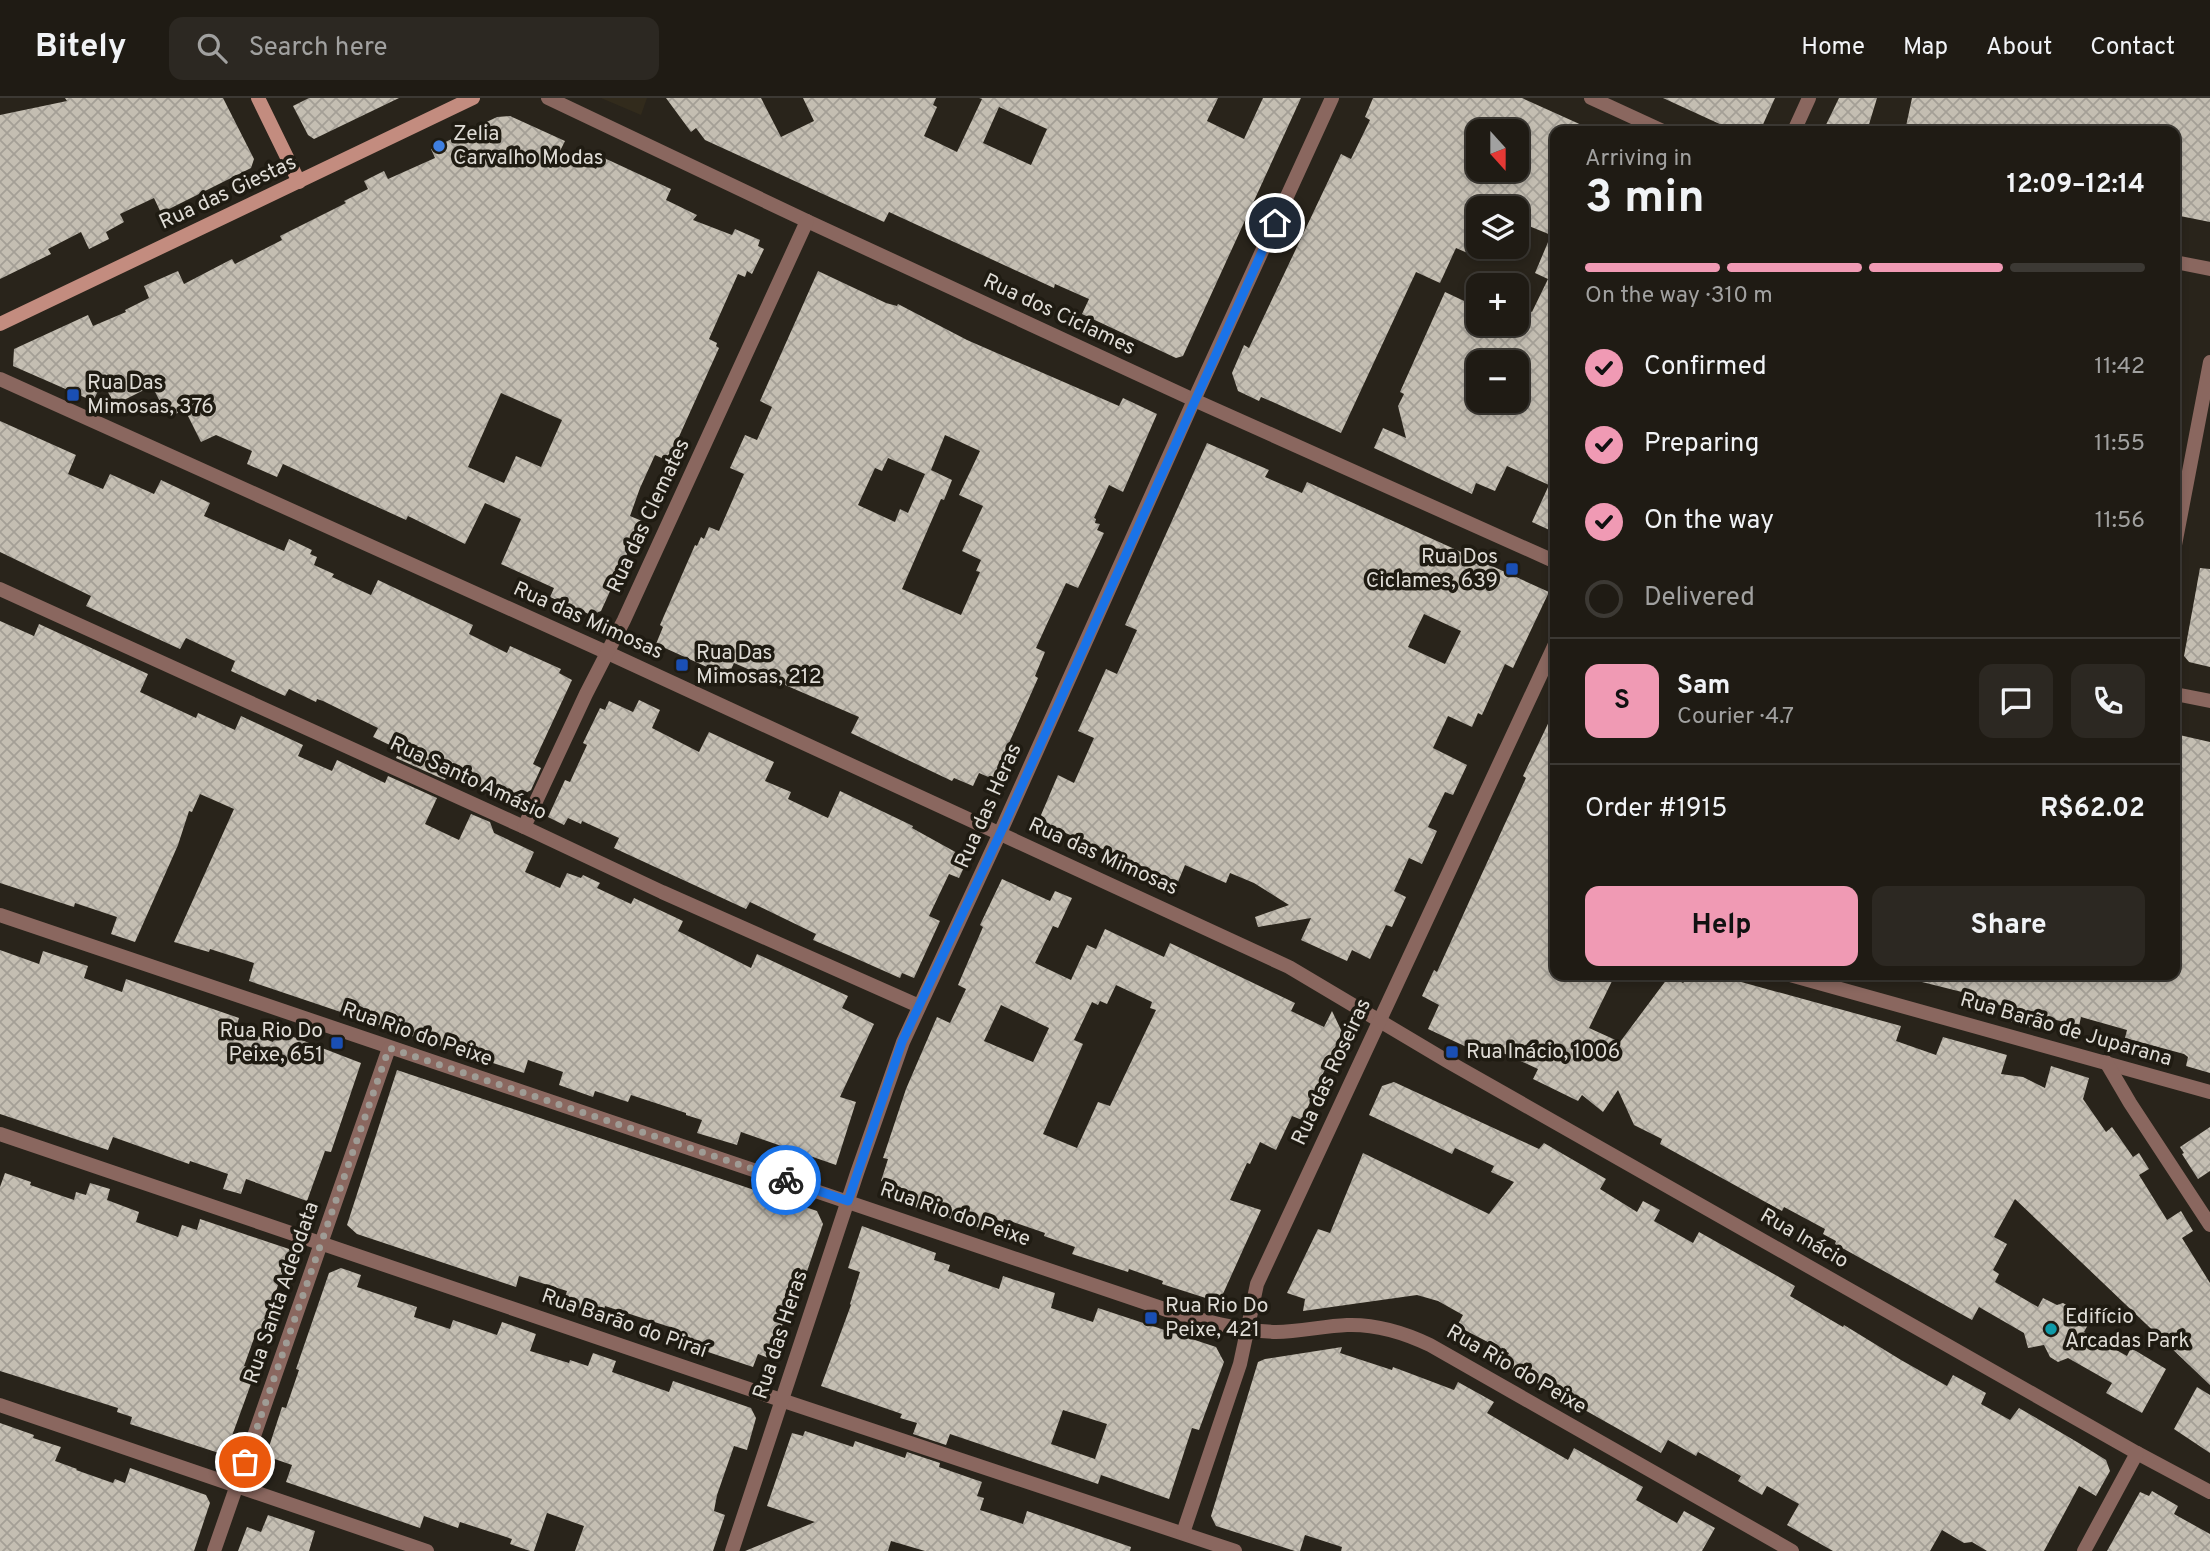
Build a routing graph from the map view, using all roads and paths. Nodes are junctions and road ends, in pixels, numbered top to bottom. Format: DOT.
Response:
graph roads {
  1 [pos="258,98"];
  2 [pos="473,98"];
  3 [pos="548,98"];
  4 [pos="1332,98"];
  5 [pos="1591,98"];
  6 [pos="1809,98"];
  7 [pos="1652,126"];
  8 [pos="1796,126"];
  9 [pos="299,182"];
  10 [pos="807,221"];
  11 [pos="2180,263"];
  12 [pos="2210,269"];
  13 [pos="0,324"];
  14 [pos="2210,362"];
  15 [pos="0,379"];
  16 [pos="1194,400"];
  17 [pos="2180,519"];
  18 [pos="1550,559"];
  19 [pos="0,589"];
  20 [pos="608,653"];
  21 [pos="1550,655"];
  22 [pos="2180,695"];
  23 [pos="2210,701"];
  24 [pos="524,827"];
  25 [pos="1000,834"];
  26 [pos="0,915"];
  27 [pos="1808,980"];
  28 [pos="919,1006"];
  29 [pos="1379,1022"];
  30 [pos="389,1048"];
  31 [pos="2106,1062"];
  32 [pos="2210,1092"];
  33 [pos="0,1135"];
  34 [pos="848,1201"];
  35 [pos="2210,1225"];
  36 [pos="322,1242"];
  37 [pos="1247,1330"];
  38 [pos="781,1400"];
  39 [pos="0,1405"];
  40 [pos="2137,1453"];
  41 [pos="236,1486"];
  42 [pos="2210,1492"];
  43 [pos="1182,1533"];
  44 [pos="214,1551"];
  45 [pos="427,1551"];
  46 [pos="732,1551"];
  47 [pos="1236,1551"];
  48 [pos="1792,1551"];
  49 [pos="2084,1551"];
  1 -- 9 [label="main road"];
  2 -- 9 [label="main road, Rua das Giestas"];
  3 -- 10 [label="street, Rua dos Ciclames"];
  4 -- 16 [label="street, Rua das Heras"];
  5 -- 7 [label="street"];
  6 -- 8 [label="street"];
  9 -- 13 [label="main road, Rua das Giestas"];
  10 -- 16 [label="street, Rua dos Ciclames"];
  10 -- 20 [label="street, Rua das Clemates"];
  11 -- 12 [label="street"];
  14 -- 17 [label="street"];
  15 -- 20 [label="street, Rua das Mimosas"];
  16 -- 18 [label="street, Rua dos Ciclames"];
  16 -- 25 [label="street, Rua das Heras"];
  19 -- 24 [label="street, Rua Santo Amásio"];
  20 -- 24 [label="street, Rua das Clemates"];
  20 -- 25 [label="street, Rua das Mimosas"];
  21 -- 29 [label="street, Rua das Roseiras"];
  22 -- 23 [label="street"];
  24 -- 28 [label="street, Rua Santo Amásio"];
  25 -- 28 [label="street, Rua das Heras"];
  25 -- 29 [label="street, Rua das Mimosas"];
  26 -- 30 [label="street, Rua Rio do Peixe"];
  27 -- 31 [label="street, Rua Barão de Juparana"];
  28 -- 34 [label="street, Rua das Heras"];
  29 -- 37 [label="street, Rua das Roseiras"];
  29 -- 40 [label="street, Rua Inácio"];
  30 -- 34 [label="street, Rua Rio do Peixe"];
  30 -- 36 [label="street, Rua Santa Adeodata"];
  31 -- 32 [label="street, Rua Barão de Juparana"];
  31 -- 35 [label="street"];
  33 -- 36 [label="street, Rua Barão do Piraí"];
  34 -- 37 [label="street, Rua Rio do Peixe"];
  34 -- 38 [label="street, Rua das Heras"];
  36 -- 38 [label="street, Rua Barão do Piraí"];
  36 -- 41 [label="street, Rua Santa Adeodata"];
  37 -- 43 [label="street, Rua das Roseiras"];
  37 -- 48 [label="street, Rua Rio do Peixe"];
  38 -- 43 [label="street, Rua Barão do Piraí"];
  38 -- 46 [label="street, Rua das Heras"];
  39 -- 41 [label="street"];
  40 -- 42 [label="street, Rua Inácio"];
  40 -- 49 [label="street"];
  41 -- 44 [label="street, Rua Santa Adeodata"];
  41 -- 45 [label="street"];
  43 -- 47 [label="street, Rua Barão do Piraí"];
}
